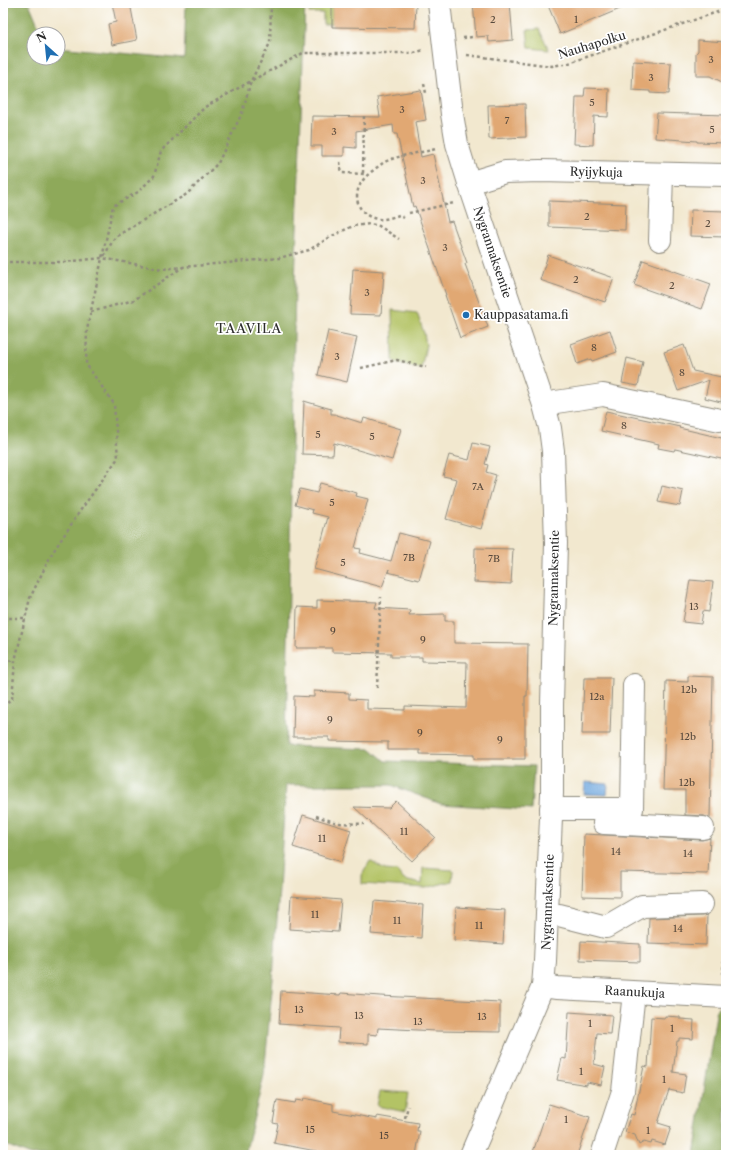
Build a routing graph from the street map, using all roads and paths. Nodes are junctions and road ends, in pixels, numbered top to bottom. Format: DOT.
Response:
graph roads {
  1 [pos="271,3"];
  2 [pos="439,3"];
  3 [pos="726,9"];
  4 [pos="440,46"];
  5 [pos="251,81"];
  6 [pos="364,115"];
  7 [pos="435,142"];
  8 [pos="340,162"];
  9 [pos="363,173"];
  10 [pos="662,174"];
  11 [pos="726,175"];
  12 [pos="366,177"];
  13 [pos="469,183"];
  14 [pos="456,203"];
  15 [pos="410,213"];
  16 [pos="404,218"];
  17 [pos="399,239"];
  18 [pos="660,240"];
  19 [pos="102,258"];
  20 [pos="3,262"];
  21 [pos="183,267"];
  22 [pos="91,312"];
  23 [pos="426,367"];
  24 [pos="361,368"];
  25 [pos="544,405"];
  26 [pos="720,420"];
  27 [pos="381,597"];
  28 [pos="3,618"];
  29 [pos="25,618"];
  30 [pos="3,660"];
  31 [pos="15,661"];
  32 [pos="634,684"];
  33 [pos="377,688"];
  34 [pos="3,707"];
  35 [pos="551,814"];
  36 [pos="316,816"];
  37 [pos="364,824"];
  38 [pos="703,828"];
  39 [pos="726,874"];
  40 [pos="702,904"];
  41 [pos="547,917"];
  42 [pos="543,986"];
  43 [pos="634,993"];
  44 [pos="724,997"];
  45 [pos="408,1106"];
  46 [pos="405,1118"];
  47 [pos="3,1149"];
  48 [pos="17,1155"];
  49 [pos="471,1155"];
  50 [pos="602,1155"];
  1 -- 5 [label="path"];
  2 -- 4 [label="street, Nygrannaksentie"];
  3 -- 4 [label="path, Nauhapolku"];
  4 -- 5 [label="path"];
  4 -- 13 [label="street, Nygrannaksentie"];
  5 -- 19 [label="path"];
  5 -- 19 [label="path"];
  6 -- 9 [label="path"];
  7 -- 12 [label="path"];
  8 -- 9 [label="path"];
  9 -- 12 [label="path"];
  10 -- 11 [label="street, Ryijykuja"];
  10 -- 13 [label="street, Ryijykuja"];
  10 -- 18 [label="street"];
  12 -- 16 [label="path"];
  13 -- 25 [label="street, Nygrannaksentie"];
  14 -- 15 [label="path"];
  17 -- 21 [label="path"];
  19 -- 20 [label="path"];
  19 -- 21 [label="path"];
  19 -- 22 [label="path"];
  21 -- 22 [label="path"];
  22 -- 29 [label="path"];
  23 -- 24 [label="path"];
  25 -- 26 [label="street"];
  25 -- 35 [label="street, Nygrannaksentie"];
  27 -- 33 [label="path"];
  28 -- 29 [label="path"];
  29 -- 31 [label="path"];
  30 -- 31 [label="path"];
  31 -- 34 [label="path"];
  32 -- 35 [label="street"];
  35 -- 38 [label="street"];
  35 -- 41 [label="street, Nygrannaksentie"];
  36 -- 37 [label="path"];
  39 -- 44 [label="path"];
  40 -- 41 [label="street"];
  41 -- 42 [label="street, Nygrannaksentie"];
  42 -- 43 [label="street, Raanukuja"];
  42 -- 49 [label="street, Nygrannaksentie"];
  43 -- 44 [label="street, Raanukuja"];
  43 -- 50 [label="street"];
  45 -- 46 [label="path"];
  47 -- 48 [label="path"];
}
